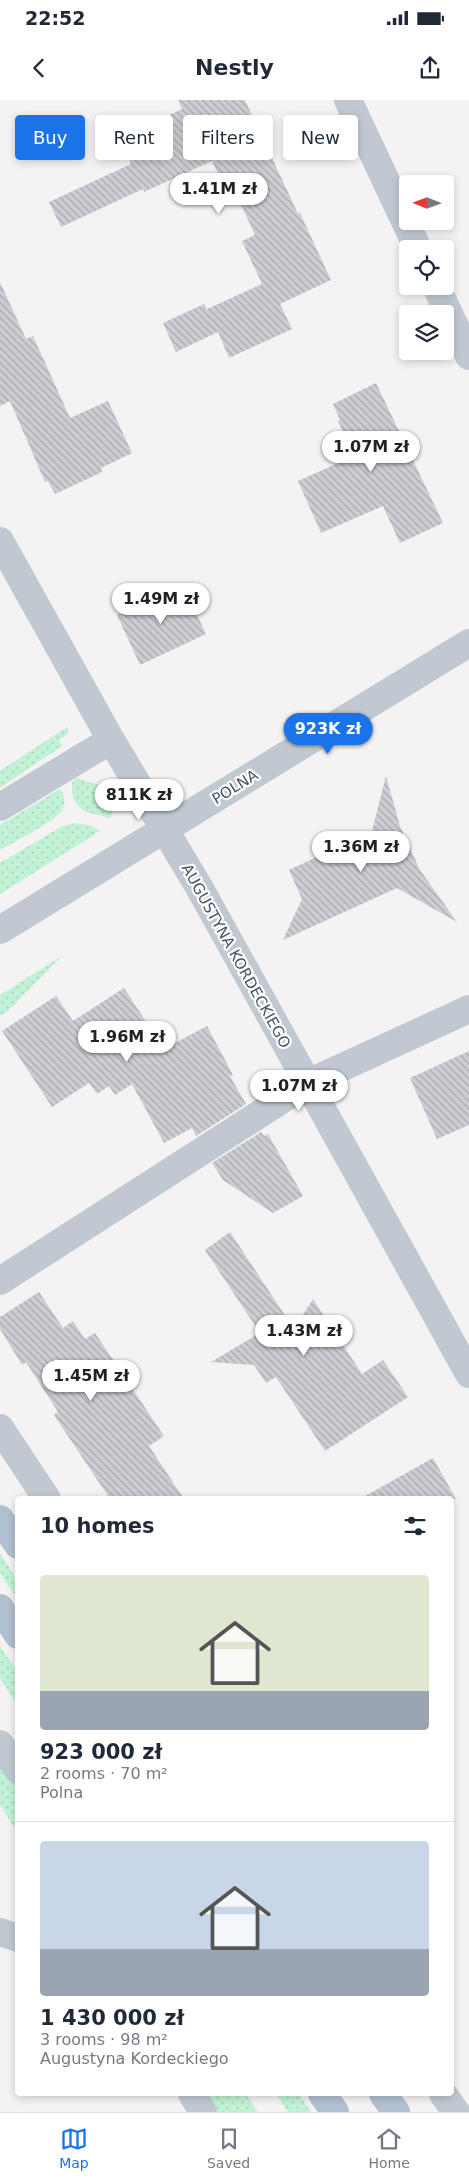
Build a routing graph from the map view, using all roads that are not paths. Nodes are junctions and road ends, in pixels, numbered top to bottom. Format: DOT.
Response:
graph roads {
  1 [pos="348,100"];
  2 [pos="414,240"];
  3 [pos="440,295"];
  4 [pos="469,356"];
  5 [pos="0,541"];
  6 [pos="469,643"];
  7 [pos="111,740"];
  8 [pos="0,807"];
  9 [pos="164,830"];
  10 [pos="0,930"];
  11 [pos="469,1009"];
  12 [pos="308,1083"];
  13 [pos="0,1281"];
  14 [pos="469,1374"];
  15 [pos="0,1428"];
  16 [pos="45,1496"];
  17 [pos="0,1518"];
  18 [pos="15,1540"];
  19 [pos="0,1608"];
  20 [pos="15,1630"];
  21 [pos="0,1744"];
  22 [pos="15,1766"];
  23 [pos="0,1932"];
  24 [pos="15,1937"];
  25 [pos="193,2096"];
  26 [pos="323,2096"];
  27 [pos="384,2096"];
  28 [pos="444,2096"];
  29 [pos="203,2112"];
  30 [pos="335,2112"];
  31 [pos="396,2112"];
  32 [pos="456,2112"];
  1 -- 2 [label="street"];
  3 -- 4 [label="street"];
  5 -- 7 [label="street, AUGUSTYNA KORDECKIEGO"];
  6 -- 9 [label="street, POLNA"];
  7 -- 8 [label="street"];
  7 -- 9 [label="street, AUGUSTYNA KORDECKIEGO"];
  9 -- 10 [label="street, POLNA"];
  9 -- 12 [label="street, AUGUSTYNA KORDECKIEGO"];
  11 -- 12 [label="street"];
  12 -- 13 [label="street"];
  12 -- 14 [label="street, AUGUSTYNA KORDECKIEGO"];
  15 -- 16 [label="street"];
  17 -- 18 [label="main road"];
  19 -- 20 [label="main road"];
  21 -- 22 [label="street"];
  23 -- 24 [label="street"];
  25 -- 29 [label="street"];
  26 -- 30 [label="main road"];
  27 -- 31 [label="main road"];
  28 -- 32 [label="street"];
}
